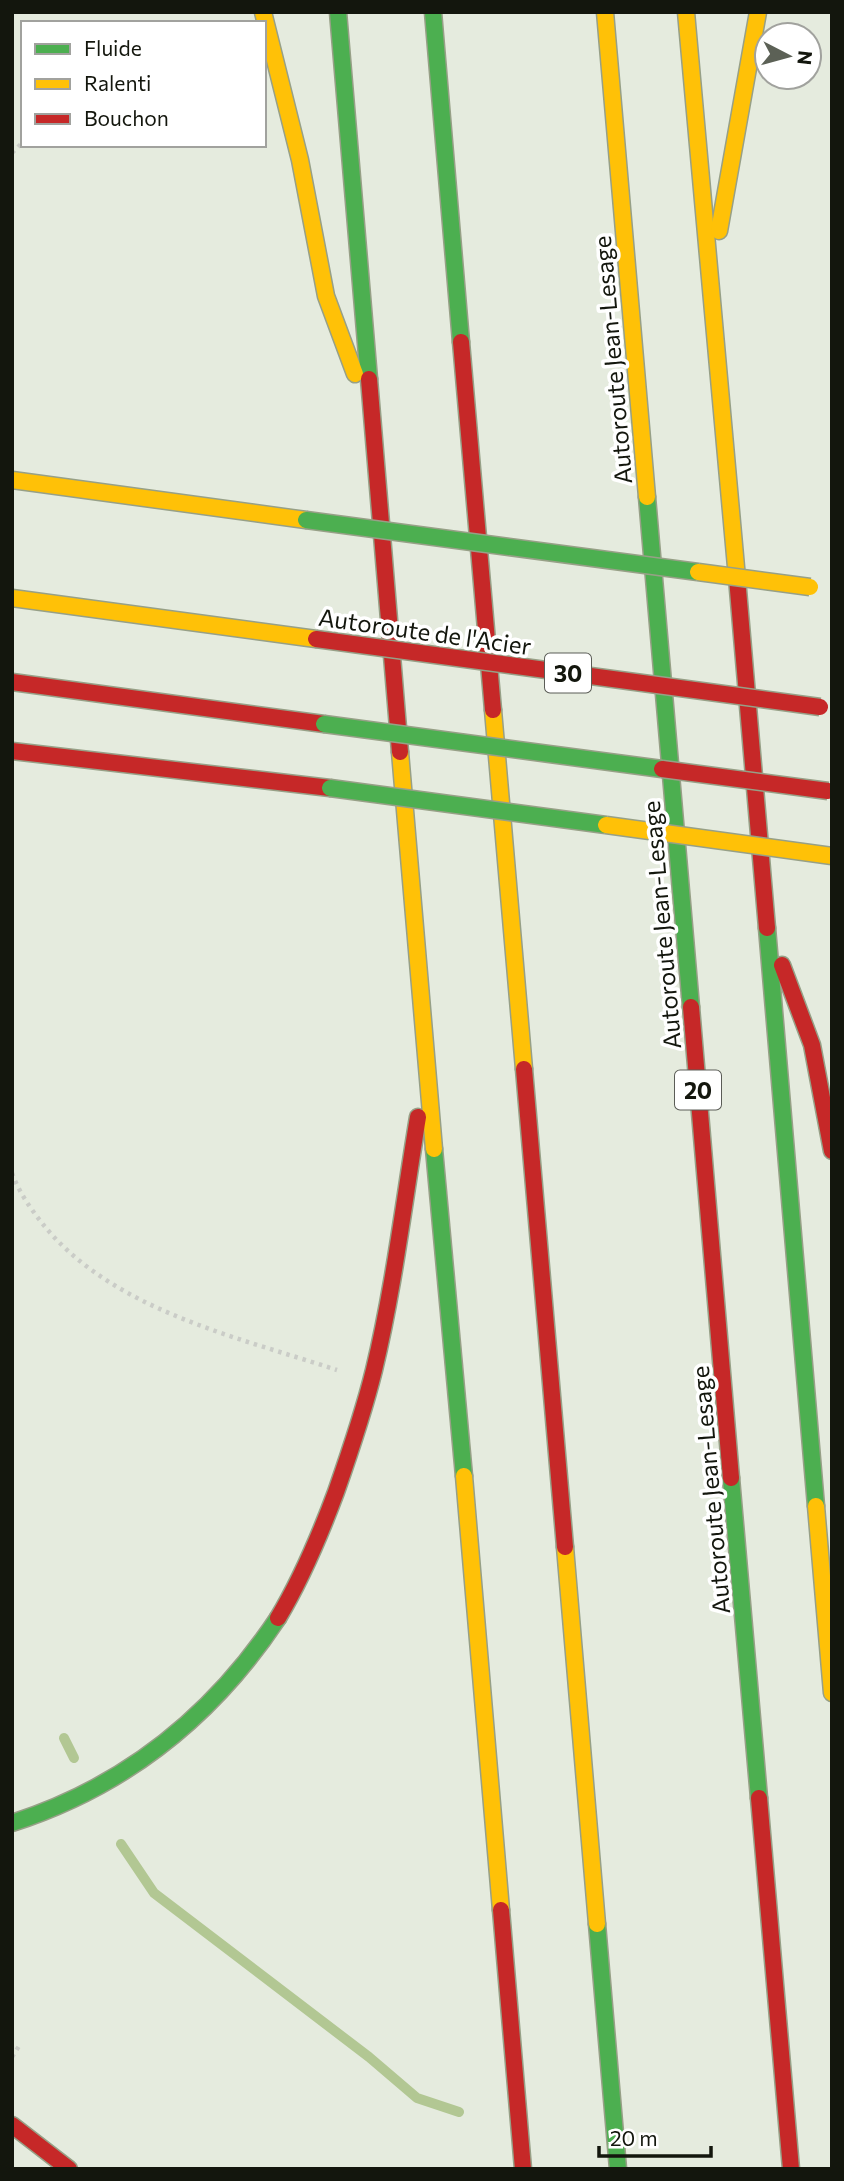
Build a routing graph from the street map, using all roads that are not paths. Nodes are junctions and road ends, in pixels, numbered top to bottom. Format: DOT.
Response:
graph roads {
  1 [pos="338,12"];
  2 [pos="433,12"];
  3 [pos="605,12"];
  4 [pos="686,12"];
  5 [pos="758,12"];
  6 [pos="266,24"];
  7 [pos="711,274"];
  8 [pos="370,415"];
  9 [pos="12,480"];
  10 [pos="815,588"];
  11 [pos="12,598"];
  12 [pos="12,682"];
  13 [pos="826,708"];
  14 [pos="12,751"];
  15 [pos="830,792"];
  16 [pos="832,856"];
  17 [pos="767,928"];
  18 [pos="426,1067"];
  19 [pos="832,1151"];
  20 [pos="832,1693"];
  21 [pos="12,1823"];
  22 [pos="12,2125"];
  23 [pos="69,2169"];
  24 [pos="523,2169"];
  25 [pos="618,2169"];
  26 [pos="791,2169"];
  1 -- 8 [label="highway"];
  2 -- 25 [label="highway"];
  3 -- 26 [label="highway, Autoroute Jean-Lesage / 20"];
  4 -- 7 [label="highway"];
  5 -- 7 [label="highway"];
  6 -- 8 [label="highway"];
  7 -- 17 [label="highway"];
  8 -- 18 [label="highway"];
  9 -- 10 [label="highway, bridge"];
  11 -- 13 [label="highway, Autoroute de l'Acier / 30, bridge"];
  12 -- 15 [label="highway, bridge"];
  14 -- 16 [label="highway, bridge"];
  17 -- 19 [label="highway"];
  17 -- 20 [label="highway"];
  18 -- 21 [label="highway"];
  18 -- 24 [label="highway"];
  22 -- 23 [label="highway"];
}
